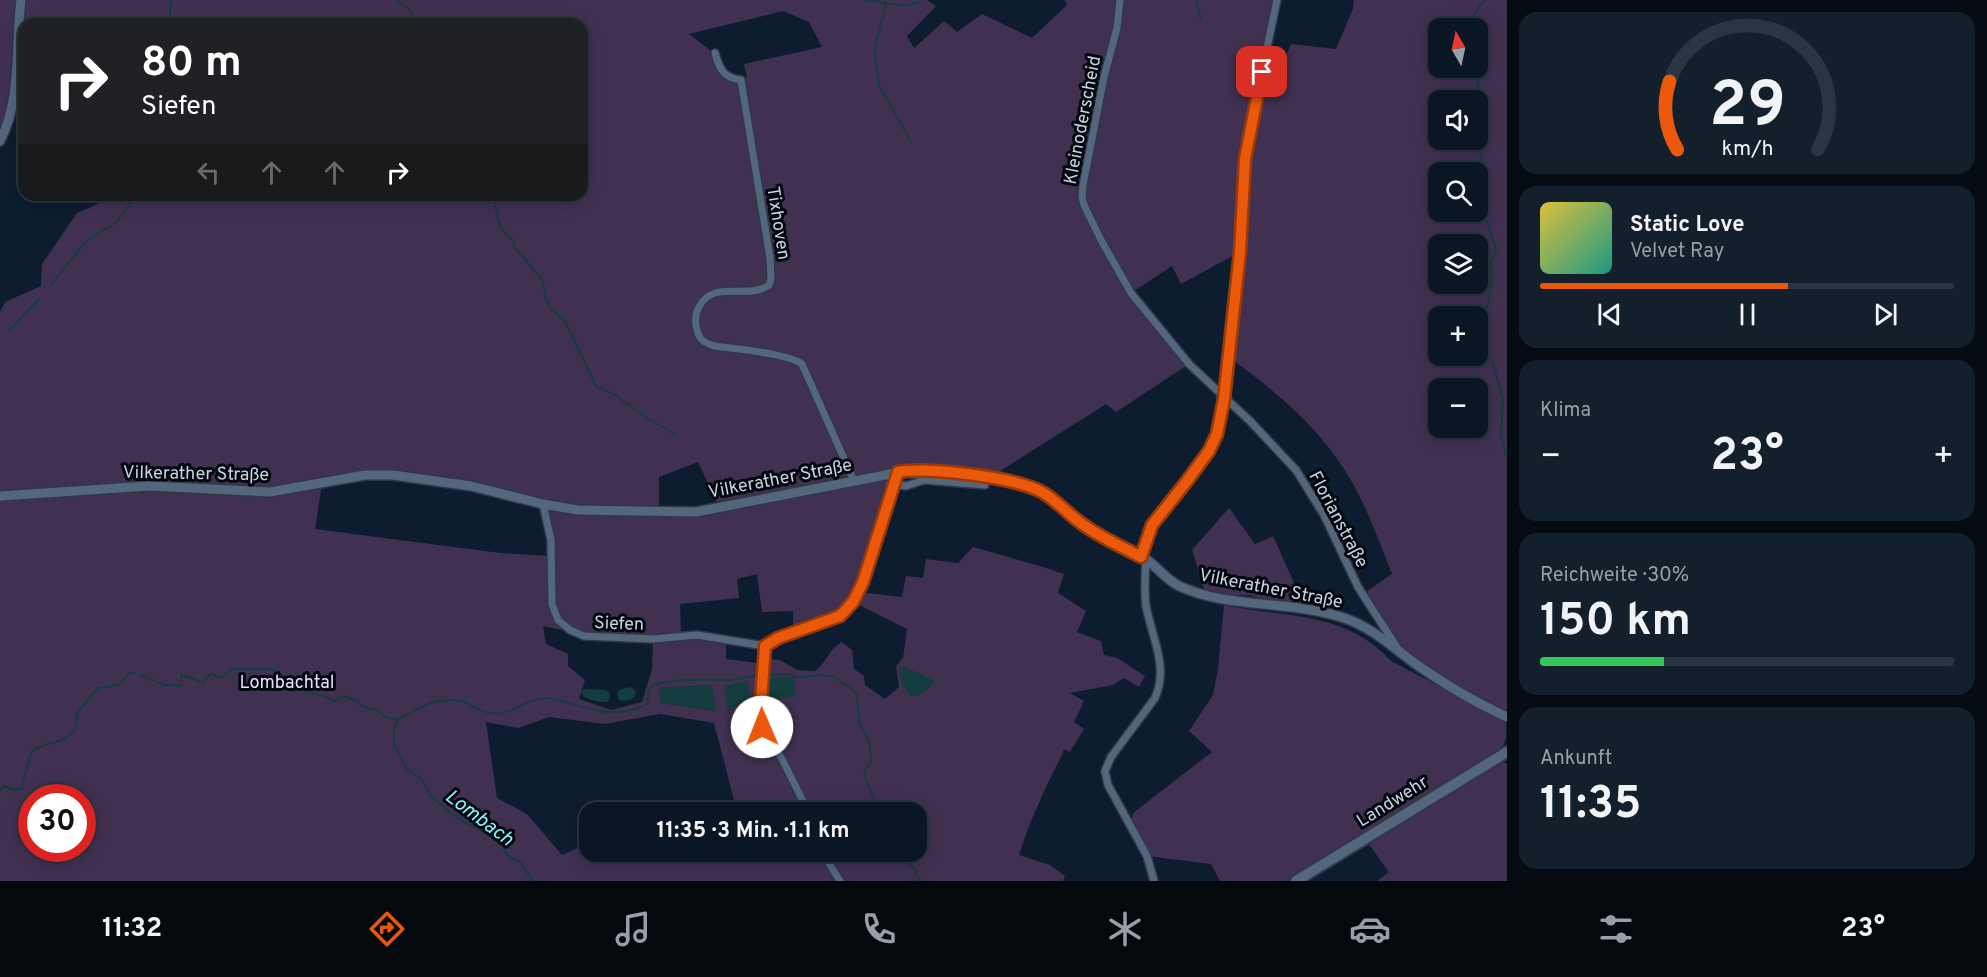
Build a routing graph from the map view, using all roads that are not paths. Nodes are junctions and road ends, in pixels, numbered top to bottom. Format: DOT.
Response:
graph roads {
  1 [pos="21,0"];
  2 [pos="1120,0"];
  3 [pos="1277,0"];
  4 [pos="20,18"];
  5 [pos="18,39"];
  6 [pos="715,52"];
  7 [pos="0,141"];
  8 [pos="1161,332"];
  9 [pos="1224,399"];
  10 [pos="898,472"];
  11 [pos="854,481"];
  12 [pos="895,484"];
  13 [pos="981,487"];
  14 [pos="0,496"];
  15 [pos="543,504"];
  16 [pos="1144,558"];
  17 [pos="765,646"];
  18 [pos="1401,654"];
  19 [pos="1507,717"];
  20 [pos="1507,752"];
  21 [pos="804,802"];
  22 [pos="829,862"];
  23 [pos="840,881"];
  24 [pos="1154,881"];
  25 [pos="1296,881"];
  1 -- 4 [label="street"];
  2 -- 8 [label="street, Kleinoderscheid"];
  3 -- 9 [label="street"];
  5 -- 7 [label="street"];
  6 -- 11 [label="street, Tixhoven"];
  8 -- 9 [label="street, Florianstraße"];
  9 -- 16 [label="street"];
  9 -- 18 [label="street, Florianstraße"];
  10 -- 11 [label="street, Vilkerather Straße"];
  10 -- 12 [label="street"];
  10 -- 16 [label="street, Vilkerather Straße"];
  11 -- 15 [label="street, Vilkerather Straße"];
  12 -- 13 [label="street"];
  12 -- 17 [label="street"];
  14 -- 15 [label="street, Vilkerather Straße"];
  15 -- 17 [label="street, Siefen"];
  16 -- 18 [label="street, Vilkerather Straße"];
  16 -- 24 [label="street"];
  17 -- 21 [label="street"];
  18 -- 19 [label="street, Vilkerather Straße"];
  20 -- 25 [label="main road, Landwehr"];
  22 -- 23 [label="street"];
}
